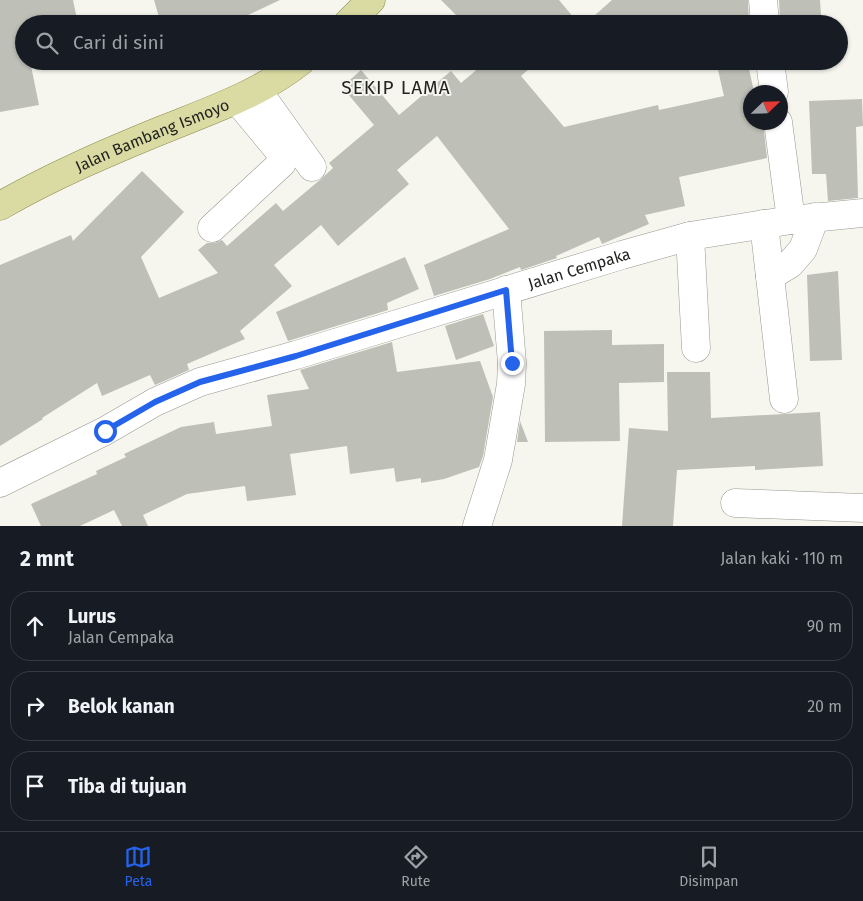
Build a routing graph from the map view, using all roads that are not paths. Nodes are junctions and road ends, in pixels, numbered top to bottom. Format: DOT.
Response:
graph roads {
  1 [pos="370,0"];
  2 [pos="763,0"];
  3 [pos="356,15"];
  4 [pos="764,15"];
  5 [pos="287,70"];
  6 [pos="771,70"];
  7 [pos="773,85"];
  8 [pos="247,95"];
  9 [pos="780,130"];
  10 [pos="288,148"];
  11 [pos="312,167"];
  12 [pos="0,206"];
  13 [pos="863,213"];
  14 [pos="803,219"];
  15 [pos="764,224"];
  16 [pos="212,228"];
  17 [pos="690,236"];
  18 [pos="770,276"];
  19 [pos="506,290"];
  20 [pos="696,348"];
  21 [pos="784,399"];
  22 [pos="0,483"];
  23 [pos="735,503"];
  24 [pos="863,508"];
  25 [pos="478,526"];
  1 -- 3 [label="main road"];
  2 -- 4 [label="street"];
  5 -- 8 [label="main road, Jalan Bambang Ismoyo"];
  6 -- 7 [label="street"];
  8 -- 10 [label="street"];
  8 -- 12 [label="main road, Jalan Bambang Ismoyo"];
  9 -- 14 [label="street"];
  10 -- 11 [label="street"];
  10 -- 16 [label="street"];
  13 -- 14 [label="street, Jalan Cempaka"];
  14 -- 15 [label="street, Jalan Cempaka"];
  14 -- 18 [label="street"];
  15 -- 17 [label="street, Jalan Cempaka"];
  15 -- 18 [label="street"];
  17 -- 19 [label="street, Jalan Cempaka"];
  17 -- 20 [label="street"];
  18 -- 21 [label="street"];
  19 -- 22 [label="street, Jalan Cempaka"];
  19 -- 25 [label="street"];
  23 -- 24 [label="street"];
}
